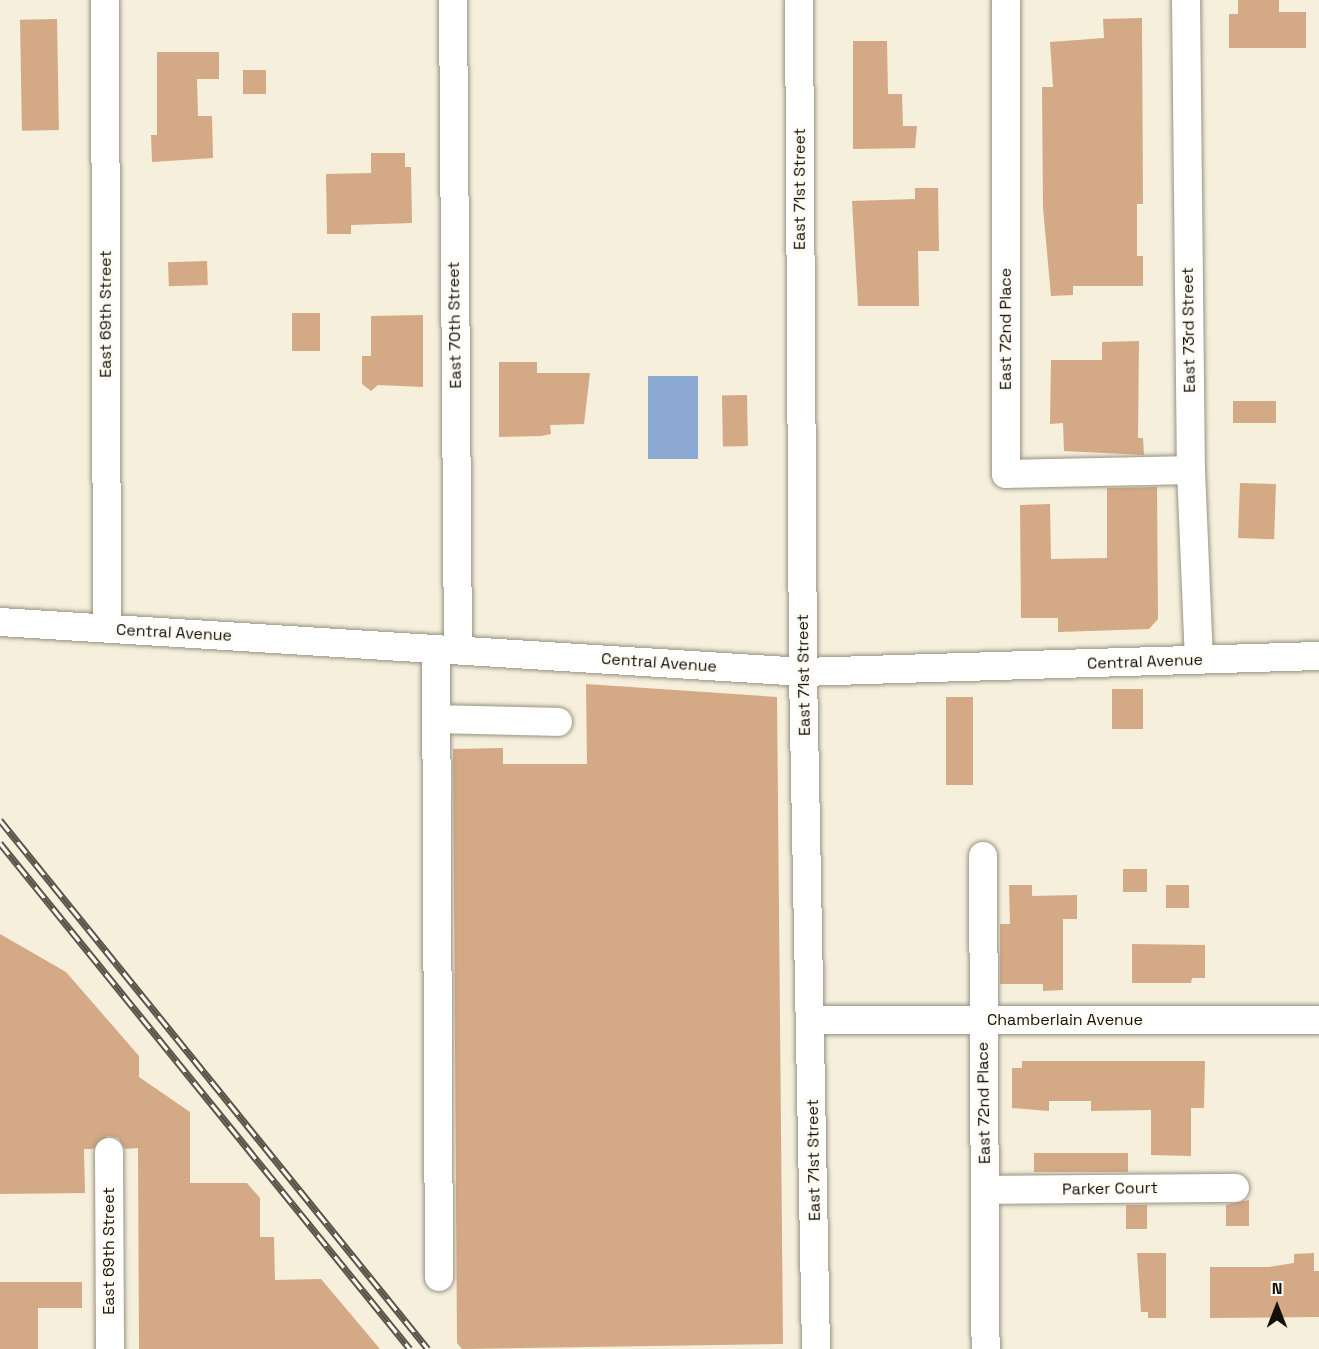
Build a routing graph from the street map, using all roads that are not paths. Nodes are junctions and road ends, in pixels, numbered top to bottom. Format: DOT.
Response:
graph roads {
  1 [pos="105,0"];
  2 [pos="453,0"];
  3 [pos="799,0"];
  4 [pos="1006,0"];
  5 [pos="1186,0"];
  6 [pos="1191,470"];
  7 [pos="0,622"];
  8 [pos="107,628"];
  9 [pos="447,649"];
  10 [pos="1319,656"];
  11 [pos="1199,660"];
  12 [pos="803,672"];
  13 [pos="437,719"];
  14 [pos="558,722"];
  15 [pos="983,856"];
  16 [pos="812,1020"];
  17 [pos="983,1020"];
  18 [pos="1319,1020"];
  19 [pos="109,1152"];
  20 [pos="1235,1188"];
  21 [pos="985,1190"];
  22 [pos="439,1277"];
  23 [pos="110,1349"];
  24 [pos="816,1349"];
  25 [pos="986,1349"];
  1 -- 8 [label="street, East 69th Street"];
  2 -- 9 [label="street, East 70th Street"];
  3 -- 12 [label="street, East 71st Street"];
  4 -- 6 [label="street, East 72nd Place"];
  5 -- 6 [label="street, East 73rd Street"];
  6 -- 11 [label="street, East 73rd Street"];
  7 -- 8 [label="street, Central Avenue"];
  8 -- 9 [label="street, Central Avenue"];
  9 -- 12 [label="street, Central Avenue"];
  9 -- 13 [label="street, East 70th Street"];
  10 -- 11 [label="street, Central Avenue"];
  11 -- 12 [label="street, Central Avenue"];
  12 -- 16 [label="street, East 71st Street"];
  13 -- 14 [label="street"];
  13 -- 22 [label="street, East 70th Street"];
  15 -- 17 [label="street, East 72nd Place"];
  16 -- 17 [label="street, Chamberlain Avenue"];
  16 -- 24 [label="street, East 71st Street"];
  17 -- 18 [label="street, Chamberlain Avenue"];
  17 -- 21 [label="street, East 72nd Place"];
  19 -- 23 [label="street, East 69th Street"];
  20 -- 21 [label="street, Parker Court"];
  21 -- 25 [label="street, East 72nd Place"];
}
